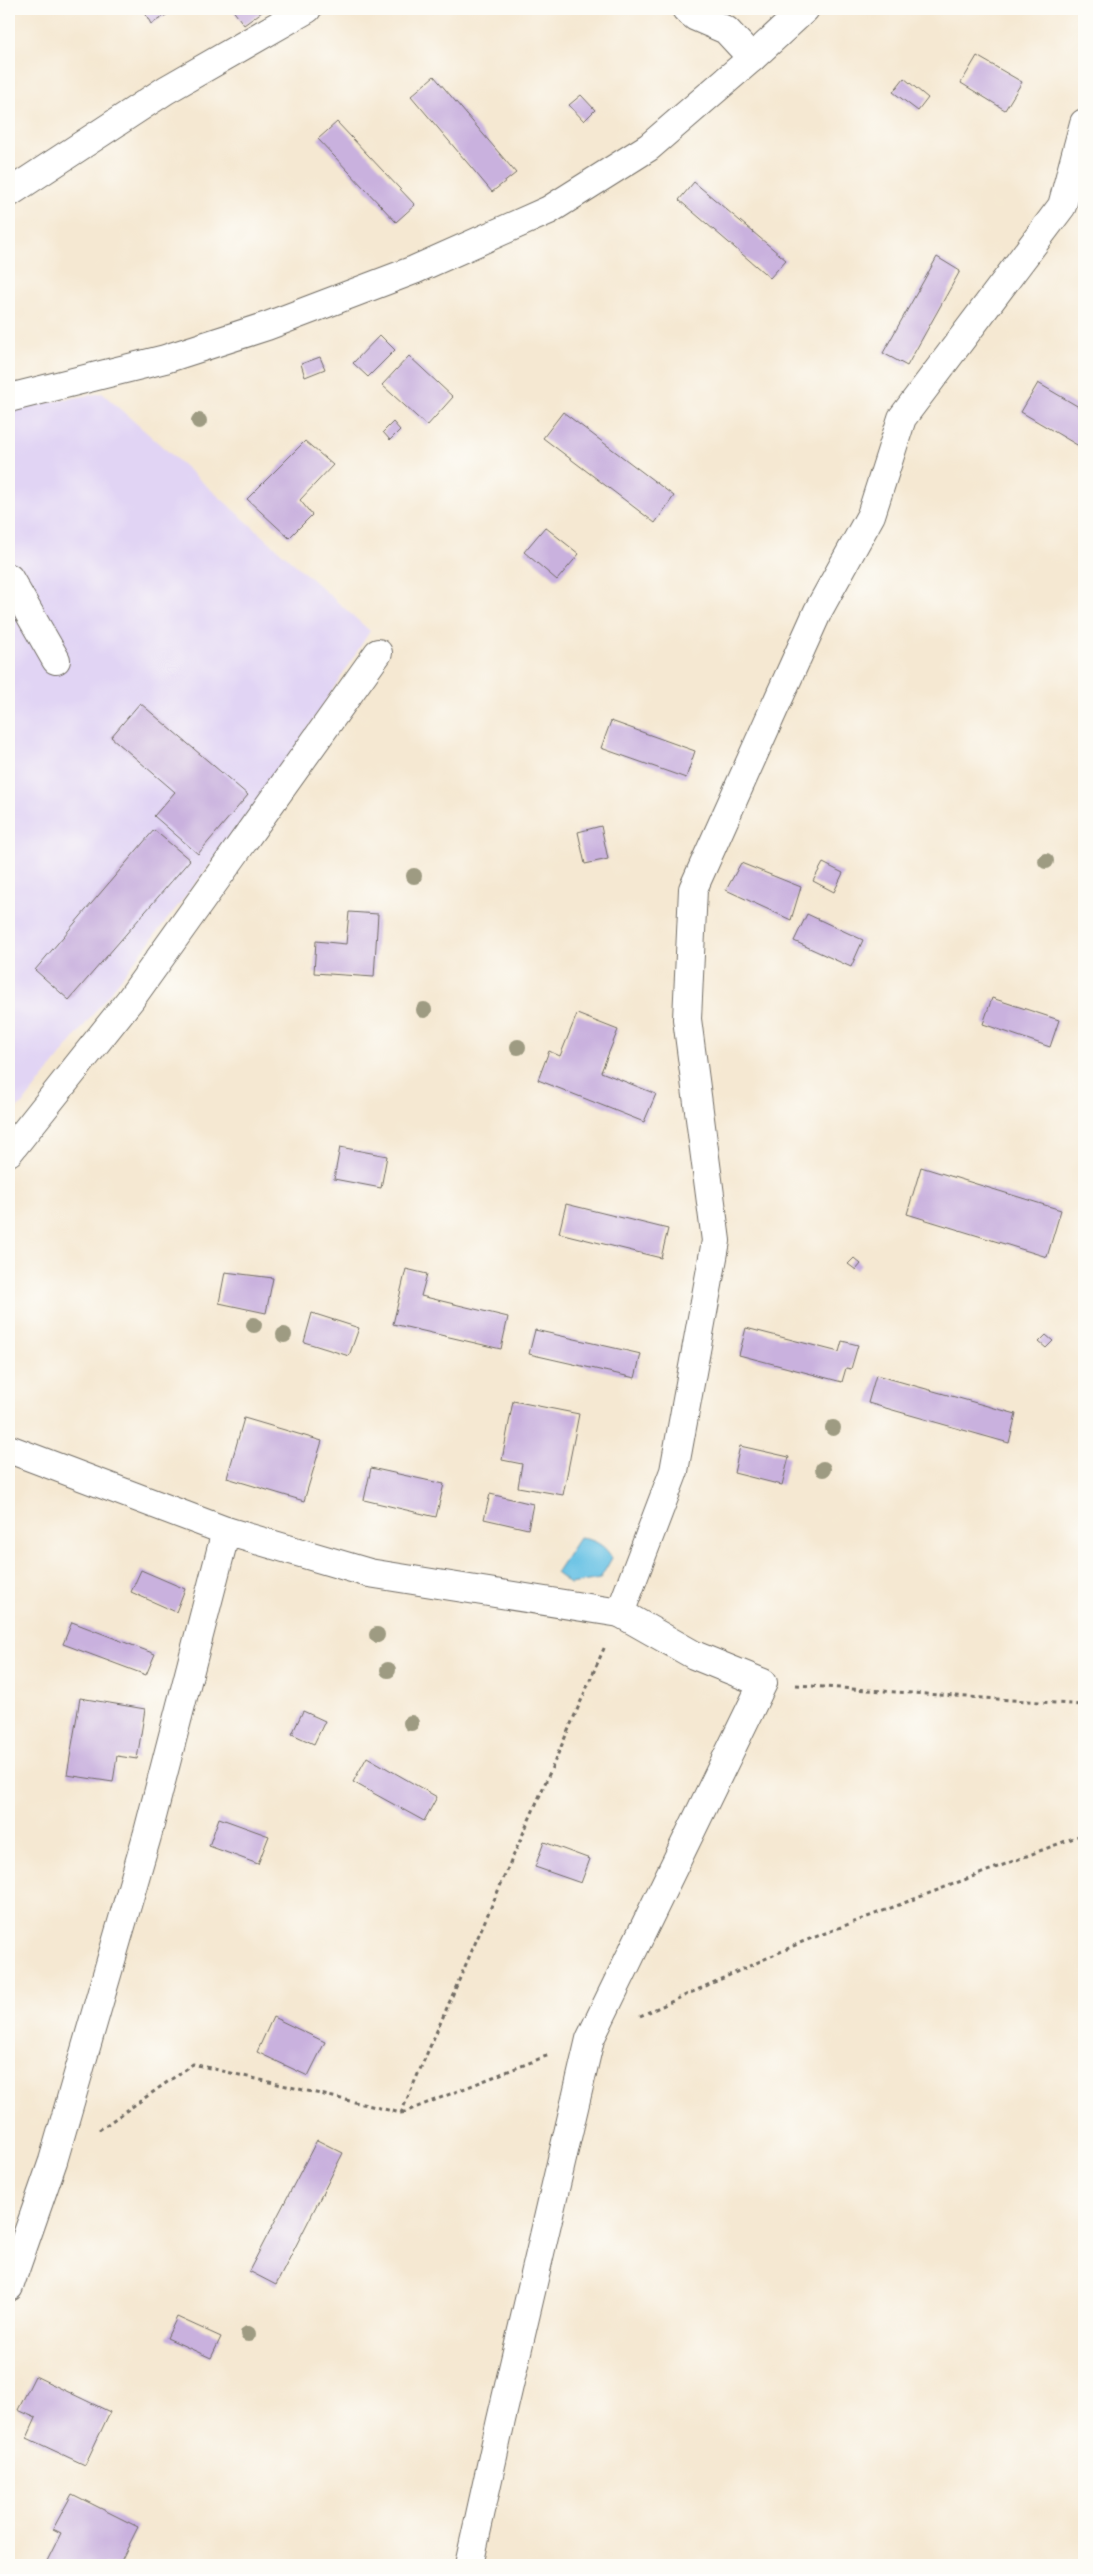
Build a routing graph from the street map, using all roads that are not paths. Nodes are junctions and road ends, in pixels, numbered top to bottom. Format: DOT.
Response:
graph roads {
  1 [pos="307,9"];
  2 [pos="686,9"];
  3 [pos="805,9"];
  4 [pos="752,58"];
  5 [pos="1084,123"];
  6 [pos="9,193"];
  7 [pos="9,398"];
  8 [pos="9,578"];
  9 [pos="378,653"];
  10 [pos="56,660"];
  11 [pos="9,1152"];
  12 [pos="9,1449"];
  13 [pos="226,1531"];
  14 [pos="620,1613"];
  15 [pos="9,2287"];
  16 [pos="470,2565"];
  1 -- 6 [label="street"];
  2 -- 4 [label="street"];
  3 -- 4 [label="street"];
  4 -- 7 [label="street"];
  5 -- 14 [label="street"];
  8 -- 10 [label="street"];
  9 -- 11 [label="street"];
  12 -- 13 [label="street"];
  13 -- 14 [label="street"];
  13 -- 15 [label="street"];
  14 -- 16 [label="street"];
}
